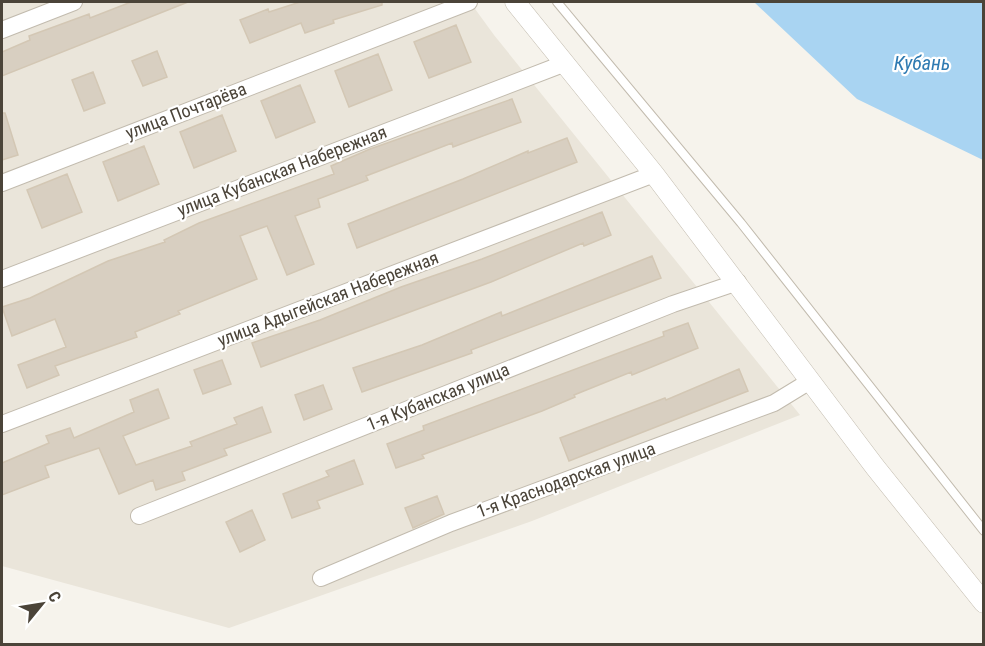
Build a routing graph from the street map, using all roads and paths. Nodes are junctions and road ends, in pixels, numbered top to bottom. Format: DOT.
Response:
graph roads {
  1 [pos="74,2"];
  2 [pos="469,2"];
  3 [pos="515,2"];
  4 [pos="557,2"];
  5 [pos="2,30"];
  6 [pos="563,64"];
  7 [pos="654,174"];
  8 [pos="2,183"];
  9 [pos="2,279"];
  10 [pos="738,282"];
  11 [pos="810,381"];
  12 [pos="2,424"];
  13 [pos="139,516"];
  14 [pos="984,531"];
  15 [pos="321,578"];
  16 [pos="984,603"];
  1 -- 5 [label="street"];
  2 -- 8 [label="street, улица Почтарёва"];
  3 -- 6 [label="street"];
  4 -- 14 [label="lane"];
  6 -- 7 [label="street"];
  6 -- 9 [label="street, улица Кубанская Набережная"];
  7 -- 10 [label="street"];
  7 -- 12 [label="street, улица Адыгейская Набережная"];
  10 -- 11 [label="street"];
  10 -- 13 [label="street, 1-я Кубанская улица"];
  11 -- 15 [label="street, 1-я Краснодарская улица"];
  11 -- 16 [label="street"];
}
